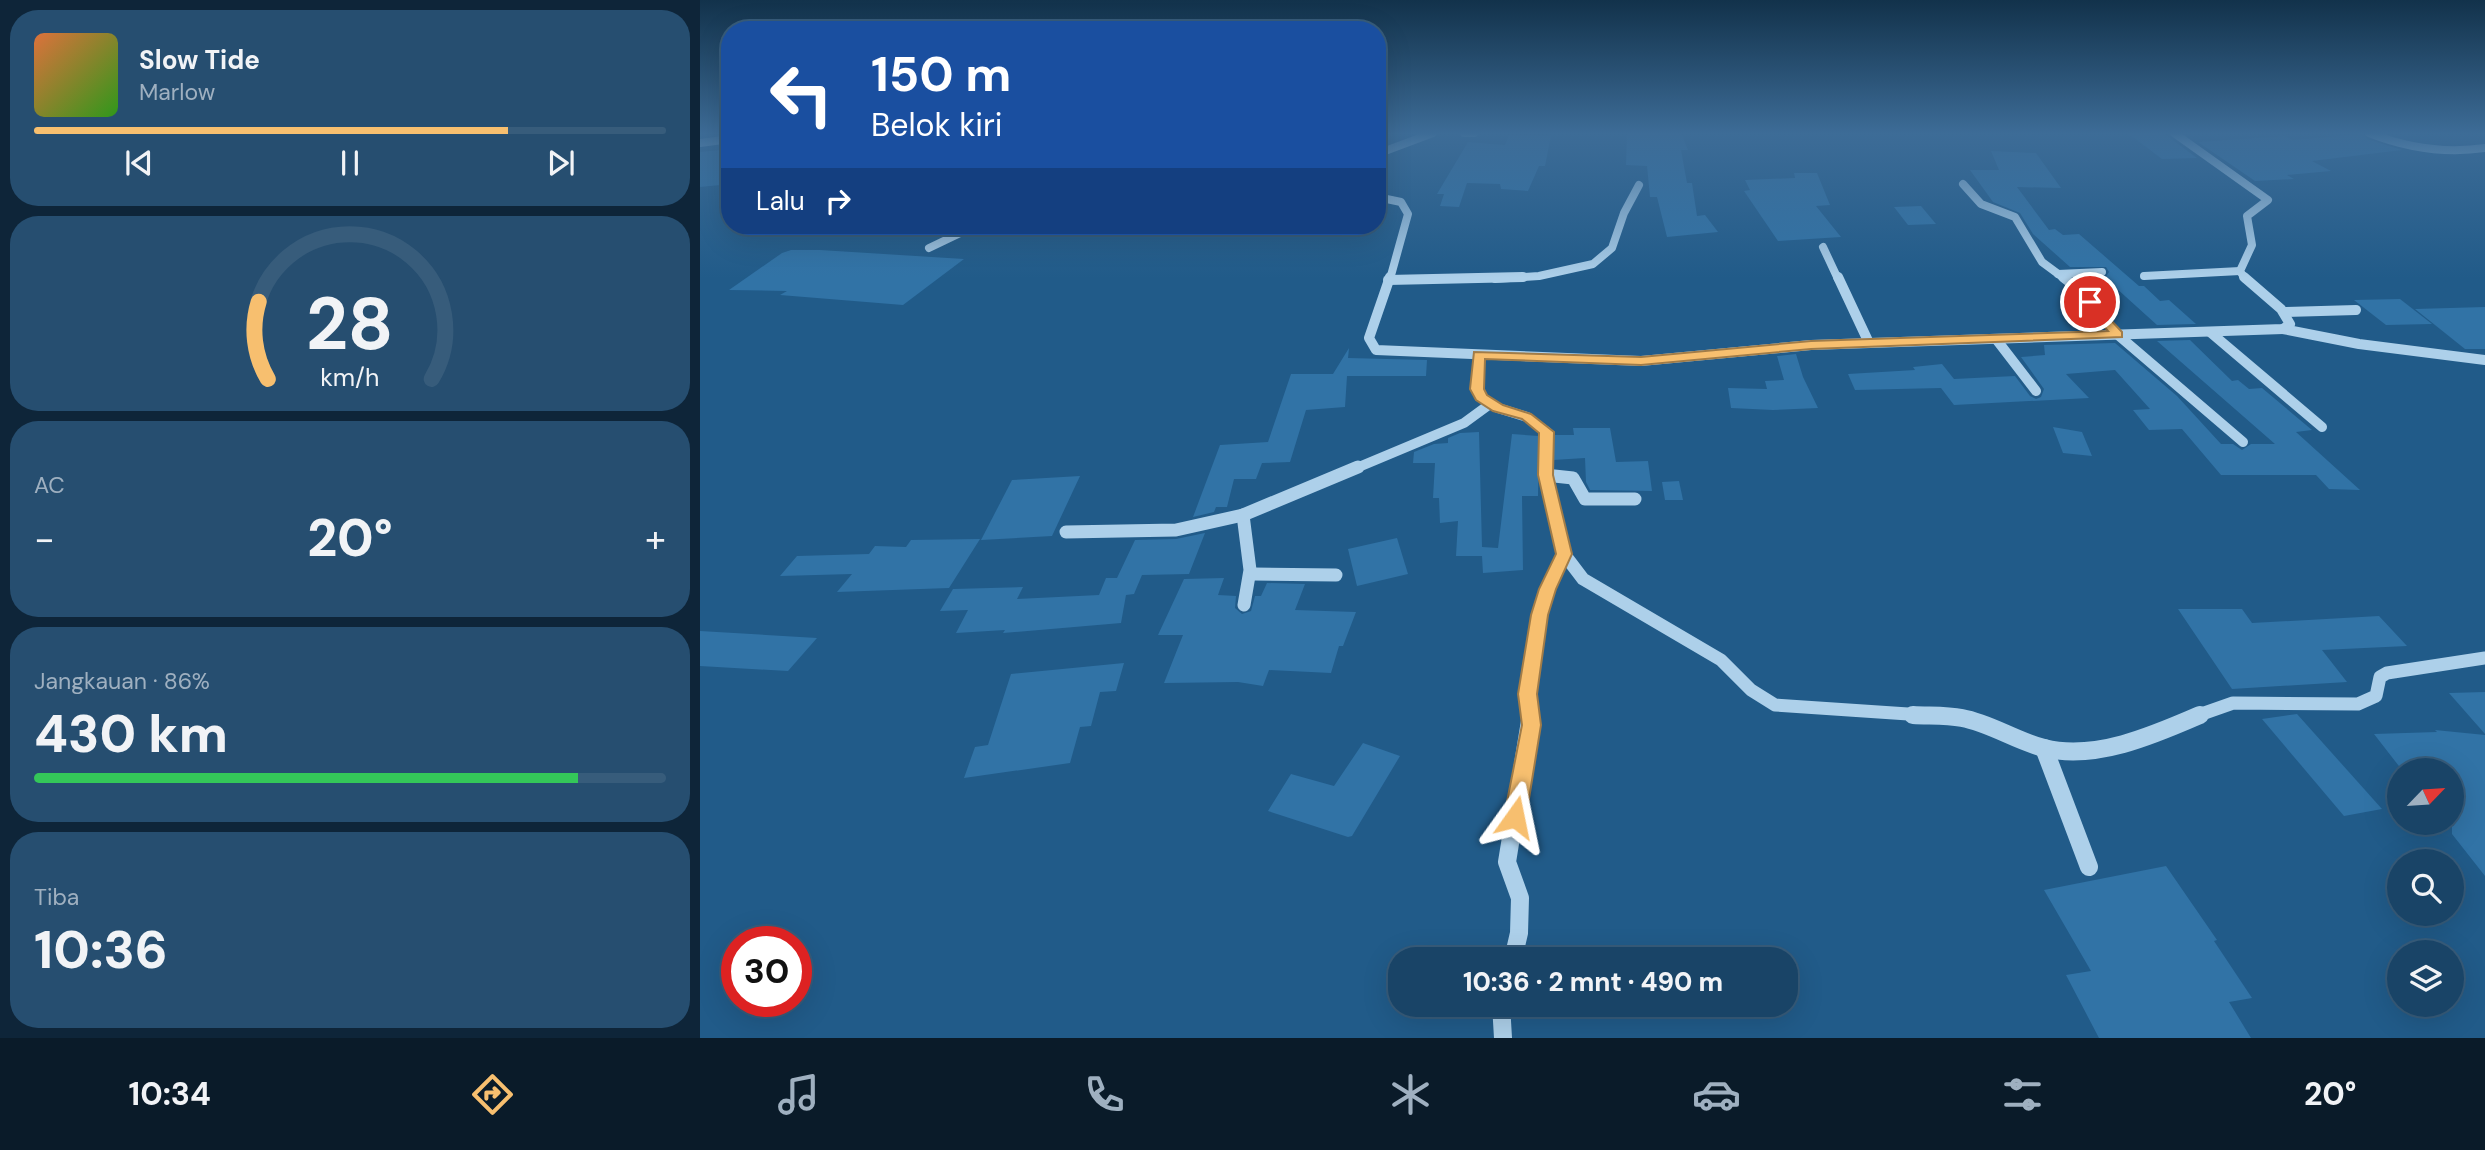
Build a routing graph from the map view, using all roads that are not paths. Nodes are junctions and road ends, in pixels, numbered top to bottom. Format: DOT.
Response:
graph roads {
  1 [pos="2242,181"];
  2 [pos="1963,184"];
  3 [pos="1639,185"];
  4 [pos="1386,199"];
  5 [pos="956,235"];
  6 [pos="1823,247"];
  7 [pos="929,248"];
  8 [pos="2240,271"];
  9 [pos="2102,272"];
  10 [pos="2058,274"];
  11 [pos="2144,276"];
  12 [pos="1388,280"];
  13 [pos="2356,310"];
  14 [pos="2285,312"];
  15 [pos="2283,329"];
  16 [pos="2210,332"];
  17 [pos="2118,335"];
  18 [pos="1996,339"];
  19 [pos="1869,343"];
  20 [pos="1479,355"];
  21 [pos="2485,360"];
  22 [pos="2036,391"];
  23 [pos="1490,404"];
  24 [pos="2322,427"];
  25 [pos="2243,443"];
  26 [pos="1545,475"];
  27 [pos="1635,499"];
  28 [pos="1243,515"];
  29 [pos="1066,532"];
  30 [pos="1564,554"];
  31 [pos="1253,574"];
  32 [pos="1336,575"];
  33 [pos="1244,605"];
  34 [pos="2485,658"];
  35 [pos="2044,748"];
  36 [pos="2089,867"];
  37 [pos="1516,947"];
  38 [pos="1502,1017"];
  39 [pos="1503,1038"];
  1 -- 8 [label="street"];
  2 -- 10 [label="street"];
  3 -- 12 [label="street"];
  4 -- 12 [label="street"];
  5 -- 7 [label="street"];
  6 -- 19 [label="street"];
  8 -- 11 [label="street"];
  8 -- 14 [label="street"];
  9 -- 10 [label="street"];
  10 -- 17 [label="street"];
  12 -- 20 [label="street"];
  13 -- 14 [label="street"];
  14 -- 15 [label="street"];
  15 -- 16 [label="street"];
  15 -- 21 [label="street"];
  16 -- 17 [label="street"];
  16 -- 24 [label="street"];
  17 -- 18 [label="street"];
  17 -- 25 [label="street"];
  18 -- 19 [label="street"];
  18 -- 22 [label="street"];
  19 -- 20 [label="street"];
  20 -- 23 [label="street"];
  23 -- 26 [label="street"];
  23 -- 28 [label="street"];
  26 -- 27 [label="street"];
  26 -- 30 [label="street"];
  28 -- 29 [label="street"];
  28 -- 31 [label="street"];
  30 -- 35 [label="street"];
  30 -- 37 [label="street"];
  31 -- 32 [label="street"];
  31 -- 33 [label="street"];
  34 -- 35 [label="street"];
  35 -- 36 [label="street"];
  38 -- 39 [label="street"];
}
